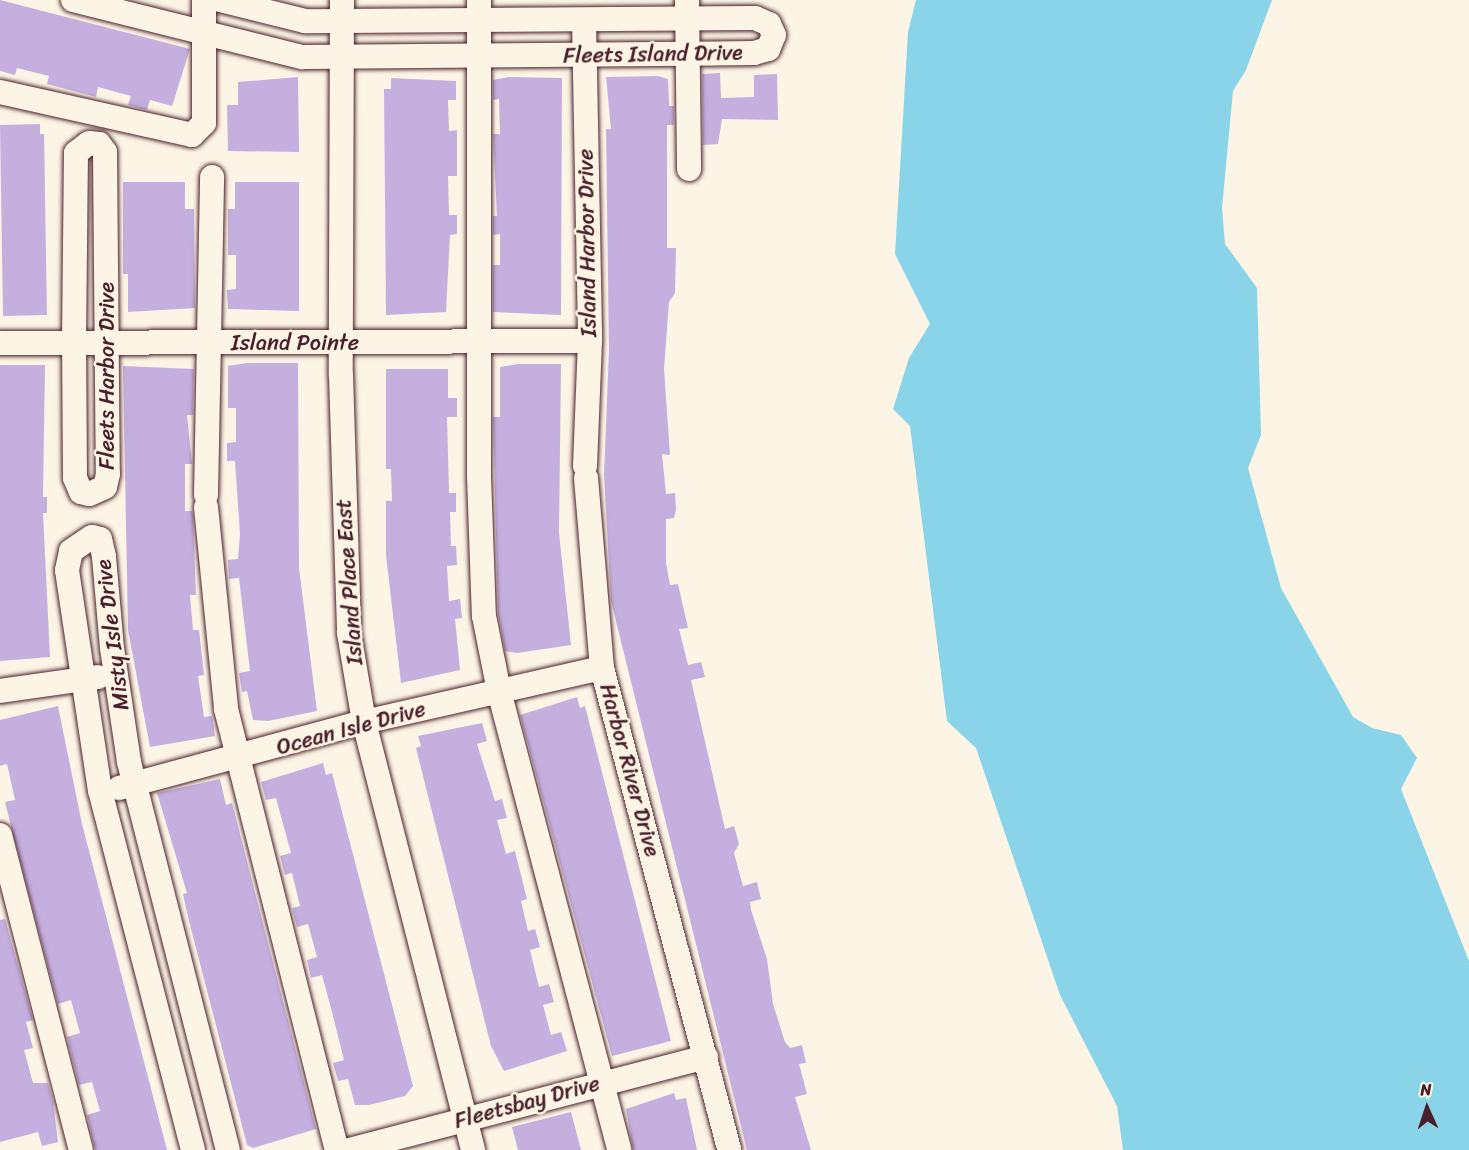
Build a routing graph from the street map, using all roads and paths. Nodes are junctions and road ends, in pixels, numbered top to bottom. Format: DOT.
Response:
graph roads {
  1 [pos="204,0"];
  2 [pos="220,0"];
  3 [pos="83,1"];
  4 [pos="687,9"];
  5 [pos="342,11"];
  6 [pos="479,11"];
  7 [pos="584,20"];
  8 [pos="204,34"];
  9 [pos="687,53"];
  10 [pos="584,55"];
  11 [pos="479,56"];
  12 [pos="342,57"];
  13 [pos="0,92"];
  14 [pos="688,169"];
  15 [pos="212,177"];
  16 [pos="480,341"];
  17 [pos="590,341"];
  18 [pos="74,342"];
  19 [pos="108,342"];
  20 [pos="0,343"];
  21 [pos="210,344"];
  22 [pos="341,344"];
  23 [pos="586,472"];
  24 [pos="602,668"];
  25 [pos="116,675"];
  26 [pos="82,680"];
  27 [pos="0,691"];
  28 [pos="499,691"];
  29 [pos="364,722"];
  30 [pos="236,759"];
  31 [pos="135,785"];
  32 [pos="100,791"];
  33 [pos="0,835"];
  34 [pos="706,1058"];
  35 [pos="603,1082"];
  36 [pos="465,1117"];
  37 [pos="81,1150"];
  38 [pos="193,1150"];
  39 [pos="228,1150"];
  40 [pos="337,1150"];
  41 [pos="349,1150"];
  42 [pos="473,1150"];
  43 [pos="619,1150"];
  44 [pos="729,1150"];
  1 -- 8 [label="street"];
  2 -- 5 [label="street, Fleets Island Drive"];
  3 -- 8 [label="street, Fleets Island Drive"];
  4 -- 7 [label="street, Fleets Island Drive"];
  4 -- 9 [label="street"];
  4 -- 9 [label="street, Fleets Island Drive"];
  5 -- 6 [label="street, Fleets Island Drive"];
  5 -- 12 [label="street, Island Place East"];
  6 -- 7 [label="street, Fleets Island Drive"];
  6 -- 11 [label="street"];
  7 -- 10 [label="street, Island Harbor Drive"];
  8 -- 12 [label="street, Fleets Island Drive"];
  8 -- 13 [label="street"];
  9 -- 10 [label="street, Fleets Island Drive"];
  9 -- 14 [label="street"];
  10 -- 11 [label="street, Fleets Island Drive"];
  10 -- 17 [label="street, Island Harbor Drive"];
  11 -- 12 [label="street, Fleets Island Drive"];
  11 -- 16 [label="street"];
  12 -- 22 [label="street, Island Place East"];
  15 -- 21 [label="street"];
  16 -- 17 [label="street, Island Pointe"];
  16 -- 22 [label="street, Island Pointe"];
  16 -- 28 [label="street"];
  17 -- 23 [label="street, Island Harbor Drive"];
  18 -- 19 [label="street, Island Pointe"];
  18 -- 19 [label="street, Fleets Harbor Drive"];
  18 -- 19 [label="street, Fleets Harbor Drive"];
  18 -- 20 [label="street, Island Pointe"];
  19 -- 21 [label="street, Island Pointe"];
  21 -- 22 [label="street, Island Pointe"];
  21 -- 30 [label="street"];
  22 -- 29 [label="street, Island Place East"];
  23 -- 24 [label="street, Harbor River Drive"];
  24 -- 28 [label="street, Ocean Isle Drive"];
  24 -- 34 [label="street, Harbor River Drive"];
  25 -- 26 [label="street"];
  25 -- 26 [label="street, Misty Isle Drive"];
  25 -- 31 [label="street, Misty Isle Drive"];
  26 -- 27 [label="street"];
  26 -- 32 [label="street, Misty Isle Drive"];
  28 -- 29 [label="street, Ocean Isle Drive"];
  28 -- 35 [label="street"];
  29 -- 30 [label="street, Ocean Isle Drive"];
  29 -- 36 [label="street, Island Place East"];
  30 -- 31 [label="street, Ocean Isle Drive"];
  30 -- 40 [label="street"];
  31 -- 32 [label="street, Ocean Isle Drive"];
  31 -- 39 [label="street, Misty Isle Drive"];
  32 -- 38 [label="street, Misty Isle Drive"];
  33 -- 37 [label="street"];
  34 -- 35 [label="street, Fleetsbay Drive"];
  34 -- 44 [label="street, Harbor River Drive"];
  35 -- 36 [label="street, Fleetsbay Drive"];
  35 -- 43 [label="street"];
  36 -- 41 [label="street, Fleetsbay Drive"];
  36 -- 42 [label="street, Island Place East"];
}
